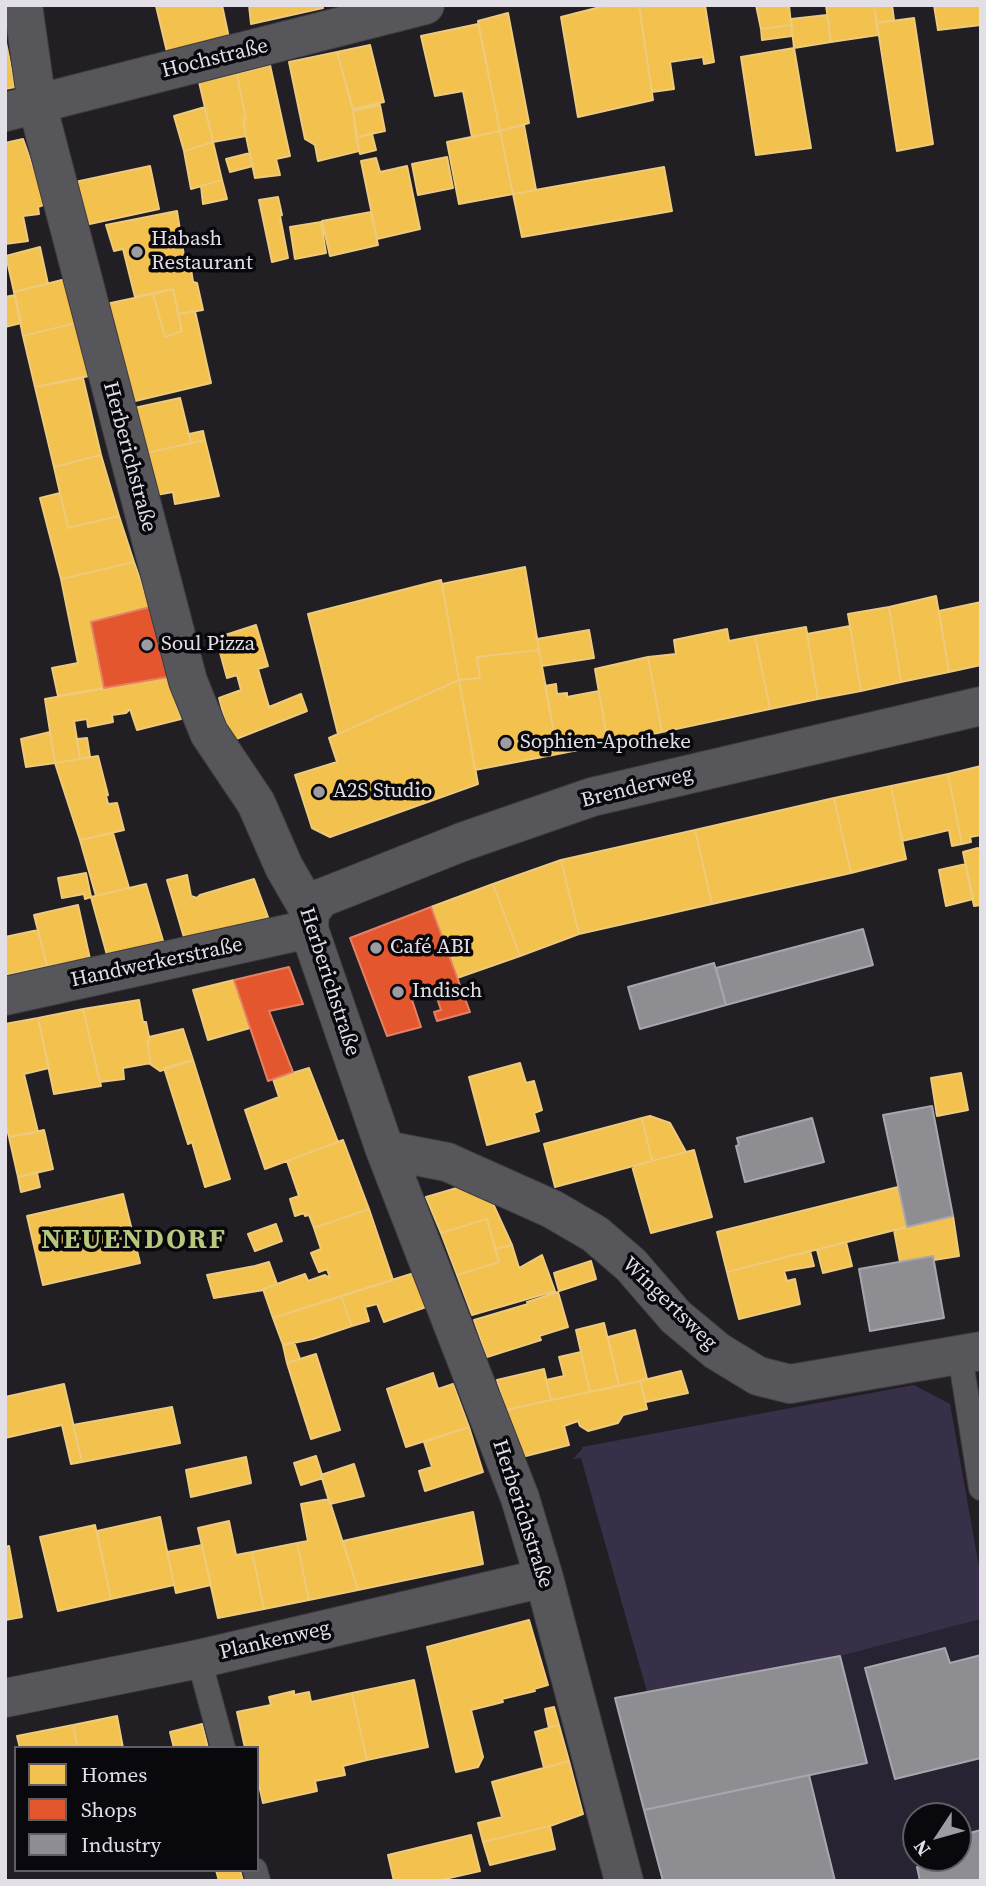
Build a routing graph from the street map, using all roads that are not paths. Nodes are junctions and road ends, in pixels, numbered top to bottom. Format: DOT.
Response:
graph roads {
  1 [pos="23,5"];
  2 [pos="425,5"];
  3 [pos="21,108"];
  4 [pos="981,706"];
  5 [pos="310,921"];
  6 [pos="5,996"];
  7 [pos="384,1150"];
  8 [pos="970,1353"];
  9 [pos="981,1488"];
  10 [pos="544,1578"];
  11 [pos="199,1659"];
  12 [pos="5,1698"];
  13 [pos="222,1746"];
  14 [pos="625,1881"];
  1 -- 3 [label="street, Herberichstraße"];
  2 -- 3 [label="street, Hochstraße"];
  3 -- 5 [label="street, Herberichstraße"];
  4 -- 5 [label="street, Brenderweg"];
  5 -- 6 [label="street, Handwerkerstraße"];
  5 -- 7 [label="street, Herberichstraße"];
  7 -- 8 [label="street, Wingertsweg"];
  7 -- 10 [label="street, Herberichstraße"];
  8 -- 9 [label="lane, Wingertsweg"];
  10 -- 11 [label="street, Plankenweg"];
  10 -- 14 [label="street, Herberichstraße"];
  11 -- 12 [label="street, Plankenweg"];
  11 -- 13 [label="lane"];
}
